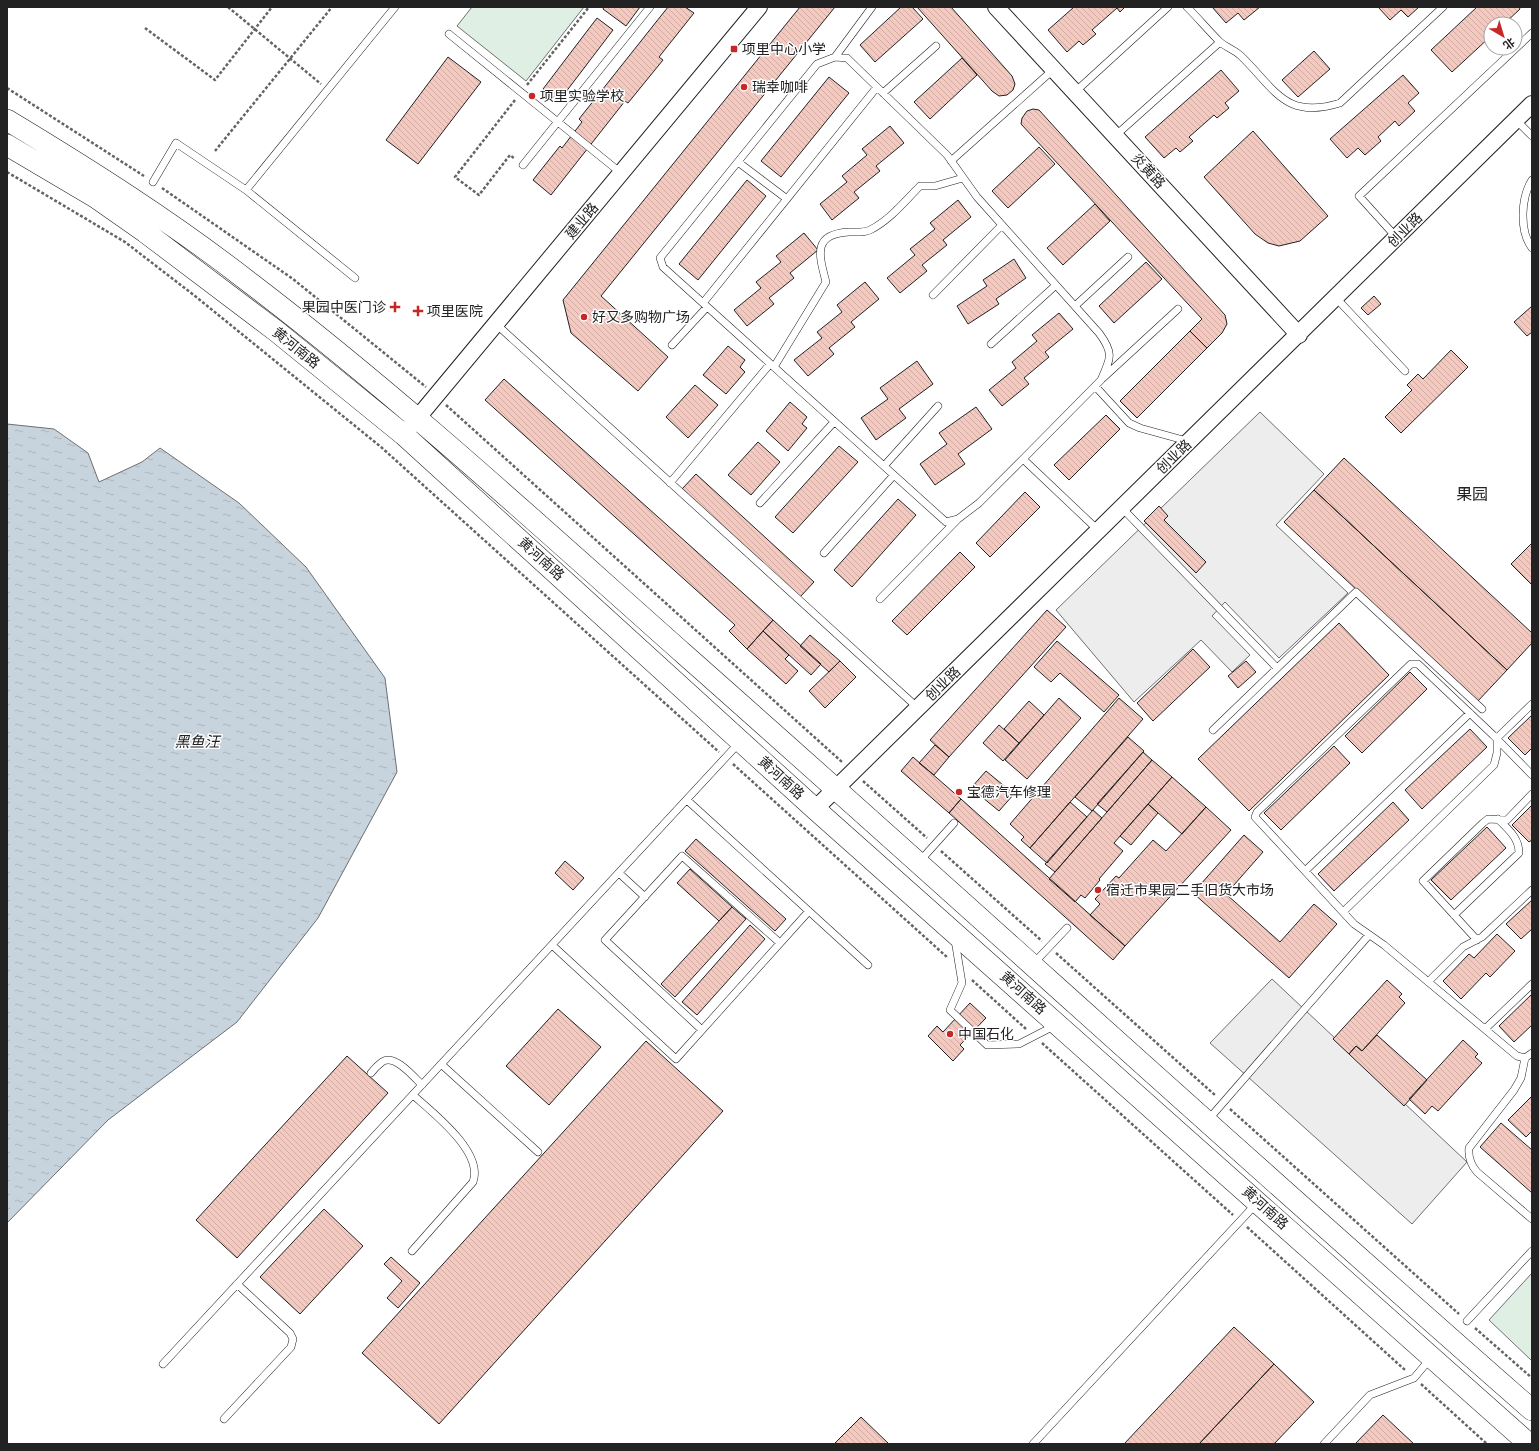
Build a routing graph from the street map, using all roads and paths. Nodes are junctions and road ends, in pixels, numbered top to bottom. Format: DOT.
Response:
graph roads {
  1 [pos="228,7"];
  2 [pos="272,7"];
  3 [pos="332,7"];
  4 [pos="395,7"];
  5 [pos="589,7"];
  6 [pos="650,7"];
  7 [pos="759,7"];
  8 [pos="872,7"];
  9 [pos="996,7"];
  10 [pos="1168,7"];
  11 [pos="1187,7"];
  12 [pos="1443,7"];
  13 [pos="145,28"];
  14 [pos="255,29"];
  15 [pos="1532,33"];
  16 [pos="449,34"];
  17 [pos="1220,42"];
  18 [pos="936,46"];
  19 [pos="835,56"];
  20 [pos="290,58"];
  21 [pos="1054,69"];
  22 [pos="877,87"];
  23 [pos="7,88"];
  24 [pos="328,89"];
  25 [pos="1074,92"];
  26 [pos="521,93"];
  27 [pos="883,93"];
  28 [pos="1532,104"];
  29 [pos="7,120"];
  30 [pos="1516,120"];
  31 [pos="558,122"];
  32 [pos="1115,136"];
  33 [pos="1532,136"];
  34 [pos="7,145"];
  35 [pos="215,151"];
  36 [pos="951,161"];
  37 [pos="738,162"];
  38 [pos="523,165"];
  39 [pos="7,172"];
  40 [pos="621,174"];
  41 [pos="963,178"];
  42 [pos="1532,180"];
  43 [pos="153,182"];
  44 [pos="246,190"];
  45 [pos="787,199"];
  46 [pos="1002,225"];
  47 [pos="1397,238"];
  48 [pos="1532,248"];
  49 [pos="1128,257"];
  50 [pos="355,278"];
  51 [pos="1056,285"];
  52 [pos="933,296"];
  53 [pos="1336,298"];
  54 [pos="705,305"];
  55 [pos="1075,306"];
  56 [pos="1178,309"];
  57 [pos="496,324"];
  58 [pos="1299,335"];
  59 [pos="991,344"];
  60 [pos="672,346"];
  61 [pos="772,365"];
  62 [pos="1405,371"];
  63 [pos="1101,380"];
  64 [pos="1095,386"];
  65 [pos="436,396"];
  66 [pos="938,406"];
  67 [pos="418,418"];
  68 [pos="834,422"];
  69 [pos="404,434"];
  70 [pos="1190,442"];
  71 [pos="1023,459"];
  72 [pos="884,466"];
  73 [pos="894,475"];
  74 [pos="670,483"];
  75 [pos="760,503"];
  76 [pos="1122,508"];
  77 [pos="958,519"];
  78 [pos="1099,531"];
  79 [pos="824,553"];
  80 [pos="880,599"];
  81 [pos="1277,668"];
  82 [pos="1532,704"];
  83 [pos="918,708"];
  84 [pos="1482,709"];
  85 [pos="1470,714"];
  86 [pos="1213,730"];
  87 [pos="1497,738"];
  88 [pos="741,741"];
  89 [pos="726,758"];
  90 [pos="853,772"];
  91 [pos="1532,775"];
  92 [pos="836,788"];
  93 [pos="1532,794"];
  94 [pos="687,800"];
  95 [pos="815,809"];
  96 [pos="1498,819"];
  97 [pos="954,823"];
  98 [pos="934,845"];
  99 [pos="919,862"];
  100 [pos="1305,871"];
  101 [pos="619,873"];
  102 [pos="1532,890"];
  103 [pos="645,897"];
  104 [pos="808,911"];
  105 [pos="1343,912"];
  106 [pos="1454,915"];
  107 [pos="1067,928"];
  108 [pos="953,931"];
  109 [pos="1370,935"];
  110 [pos="1477,940"];
  111 [pos="780,943"];
  112 [pos="552,945"];
  113 [pos="1049,947"];
  114 [pos="1032,964"];
  115 [pos="868,965"];
  116 [pos="959,968"];
  117 [pos="1428,982"];
  118 [pos="1532,984"];
  119 [pos="1058,1024"];
  120 [pos="1485,1029"];
  121 [pos="702,1030"];
  122 [pos="1034,1036"];
  123 [pos="1529,1055"];
  124 [pos="442,1064"];
  125 [pos="371,1073"];
  126 [pos="422,1085"];
  127 [pos="413,1095"];
  128 [pos="1223,1103"];
  129 [pos="1207,1122"];
  130 [pos="538,1152"];
  131 [pos="1258,1202"];
  132 [pos="1532,1219"];
  133 [pos="1240,1221"];
  134 [pos="412,1251"];
  135 [pos="1532,1251"];
  136 [pos="237,1284"];
  137 [pos="1467,1321"];
  138 [pos="1432,1358"];
  139 [pos="163,1364"];
  140 [pos="1414,1378"];
  141 [pos="1532,1378"];
  142 [pos="1532,1410"];
  143 [pos="224,1419"];
  144 [pos="1033,1444"];
  145 [pos="1324,1444"];
  146 [pos="1487,1444"];
  147 [pos="1529,1444"];
  1 -- 14 [label="path"];
  2 -- 14 [label="path"];
  3 -- 20 [label="path"];
  4 -- 24 [label="lane"];
  5 -- 26 [label="path"];
  6 -- 31 [label="lane"];
  7 -- 40 [label="street, 建业路"];
  8 -- 19 [label="lane"];
  9 -- 21 [label="street, 炎黄路"];
  10 -- 25 [label="lane"];
  11 -- 17 [label="lane"];
  12 -- 17 [label="lane"];
  13 -- 14 [label="path"];
  14 -- 20 [label="path"];
  15 -- 47 [label="lane"];
  16 -- 26 [label="lane"];
  17 -- 32 [label="lane"];
  18 -- 27 [label="lane"];
  19 -- 22 [label="lane"];
  19 -- 37 [label="lane"];
  20 -- 24 [label="path"];
  20 -- 35 [label="path"];
  21 -- 25 [label="street, 炎黄路"];
  21 -- 36 [label="lane"];
  22 -- 27 [label="lane"];
  22 -- 45 [label="lane"];
  23 -- 43 [label="path"];
  24 -- 44 [label="lane"];
  25 -- 32 [label="street, 炎黄路"];
  26 -- 31 [label="lane"];
  26 -- 38 [label="path"];
  27 -- 36 [label="lane"];
  28 -- 30 [label="street, 创业路"];
  29 -- 67 [label="main road, 黄河南路"];
  30 -- 33 [label="lane"];
  30 -- 47 [label="street, 创业路"];
  31 -- 38 [label="lane"];
  31 -- 40 [label="lane"];
  32 -- 58 [label="street, 炎黄路"];
  34 -- 69 [label="main road, 黄河南路"];
  36 -- 41 [label="lane"];
  37 -- 45 [label="lane"];
  37 -- 54 [label="lane"];
  39 -- 89 [label="path"];
  40 -- 57 [label="street, 建业路"];
  41 -- 46 [label="lane"];
  41 -- 61 [label="lane"];
  42 -- 48 [label="lane"];
  43 -- 44 [label="lane"];
  43 -- 65 [label="path"];
  44 -- 50 [label="lane"];
  45 -- 54 [label="lane"];
  46 -- 51 [label="lane"];
  46 -- 52 [label="lane"];
  47 -- 53 [label="street, 创业路"];
  49 -- 55 [label="lane"];
  51 -- 55 [label="lane"];
  51 -- 59 [label="lane"];
  53 -- 58 [label="street, 创业路"];
  53 -- 62 [label="lane"];
  54 -- 60 [label="lane"];
  54 -- 61 [label="lane"];
  55 -- 63 [label="lane"];
  56 -- 63 [label="lane"];
  57 -- 65 [label="street, 建业路"];
  57 -- 74 [label="lane"];
  58 -- 70 [label="street, 创业路"];
  61 -- 68 [label="lane"];
  61 -- 74 [label="lane"];
  63 -- 64 [label="lane"];
  64 -- 70 [label="lane"];
  64 -- 71 [label="lane"];
  65 -- 67 [label="street, 建业路"];
  65 -- 90 [label="path"];
  66 -- 72 [label="lane"];
  67 -- 69 [label="street, 建业路"];
  67 -- 92 [label="main road, 黄河南路"];
  68 -- 72 [label="lane"];
  68 -- 75 [label="lane"];
  69 -- 88 [label="main road, 黄河南路"];
  70 -- 76 [label="street, 创业路"];
  71 -- 77 [label="lane"];
  71 -- 78 [label="lane"];
  72 -- 73 [label="lane"];
  73 -- 77 [label="lane"];
  73 -- 79 [label="lane"];
  74 -- 83 [label="lane"];
  76 -- 78 [label="street, 创业路"];
  76 -- 81 [label="lane"];
  77 -- 80 [label="lane"];
  78 -- 83 [label="street, 创业路"];
  81 -- 84 [label="lane"];
  81 -- 86 [label="lane"];
  82 -- 87 [label="lane"];
  83 -- 90 [label="street, 创业路"];
  85 -- 87 [label="lane"];
  85 -- 100 [label="lane"];
  85 -- 100 [label="lane"];
  87 -- 91 [label="lane"];
  87 -- 105 [label="lane"];
  88 -- 89 [label="lane"];
  88 -- 95 [label="main road, 黄河南路"];
  89 -- 94 [label="lane"];
  89 -- 116 [label="path"];
  90 -- 92 [label="street, 创业路"];
  90 -- 98 [label="path"];
  92 -- 95 [label="street, 创业路"];
  92 -- 99 [label="main road, 黄河南路"];
  93 -- 96 [label="lane"];
  94 -- 101 [label="lane"];
  94 -- 104 [label="lane"];
  95 -- 108 [label="main road, 黄河南路"];
  96 -- 106 [label="lane"];
  96 -- 106 [label="lane"];
  97 -- 98 [label="lane"];
  98 -- 99 [label="lane"];
  98 -- 113 [label="path"];
  99 -- 114 [label="main road, 黄河南路"];
  100 -- 105 [label="lane"];
  101 -- 103 [label="lane"];
  101 -- 112 [label="lane"];
  102 -- 110 [label="lane"];
  103 -- 111 [label="lane"];
  103 -- 121 [label="lane"];
  104 -- 111 [label="lane"];
  104 -- 115 [label="lane"];
  105 -- 109 [label="lane"];
  106 -- 110 [label="lane"];
  107 -- 113 [label="lane"];
  108 -- 116 [label="lane"];
  108 -- 119 [label="main road, 黄河南路"];
  109 -- 117 [label="lane"];
  109 -- 128 [label="lane"];
  110 -- 117 [label="lane"];
  111 -- 121 [label="lane"];
  112 -- 121 [label="lane"];
  112 -- 124 [label="lane"];
  113 -- 114 [label="lane"];
  113 -- 128 [label="path"];
  114 -- 129 [label="main road, 黄河南路"];
  116 -- 122 [label="path"];
  116 -- 122 [label="lane"];
  117 -- 120 [label="lane"];
  118 -- 120 [label="lane"];
  119 -- 122 [label="lane"];
  119 -- 131 [label="main road, 黄河南路"];
  120 -- 123 [label="lane"];
  122 -- 133 [label="path"];
  123 -- 132 [label="lane"];
  124 -- 126 [label="lane"];
  124 -- 130 [label="lane"];
  125 -- 126 [label="lane"];
  126 -- 127 [label="lane"];
  127 -- 134 [label="lane"];
  127 -- 136 [label="lane"];
  128 -- 129 [label="lane"];
  128 -- 137 [label="path"];
  129 -- 142 [label="main road, 黄河南路"];
  131 -- 133 [label="lane"];
  131 -- 138 [label="main road, 黄河南路"];
  133 -- 140 [label="path"];
  133 -- 144 [label="lane"];
  135 -- 137 [label="lane"];
  136 -- 139 [label="lane"];
  136 -- 143 [label="lane"];
  137 -- 141 [label="path"];
  138 -- 140 [label="lane"];
  138 -- 147 [label="main road, 黄河南路"];
  140 -- 145 [label="lane"];
  140 -- 146 [label="path"];
}
